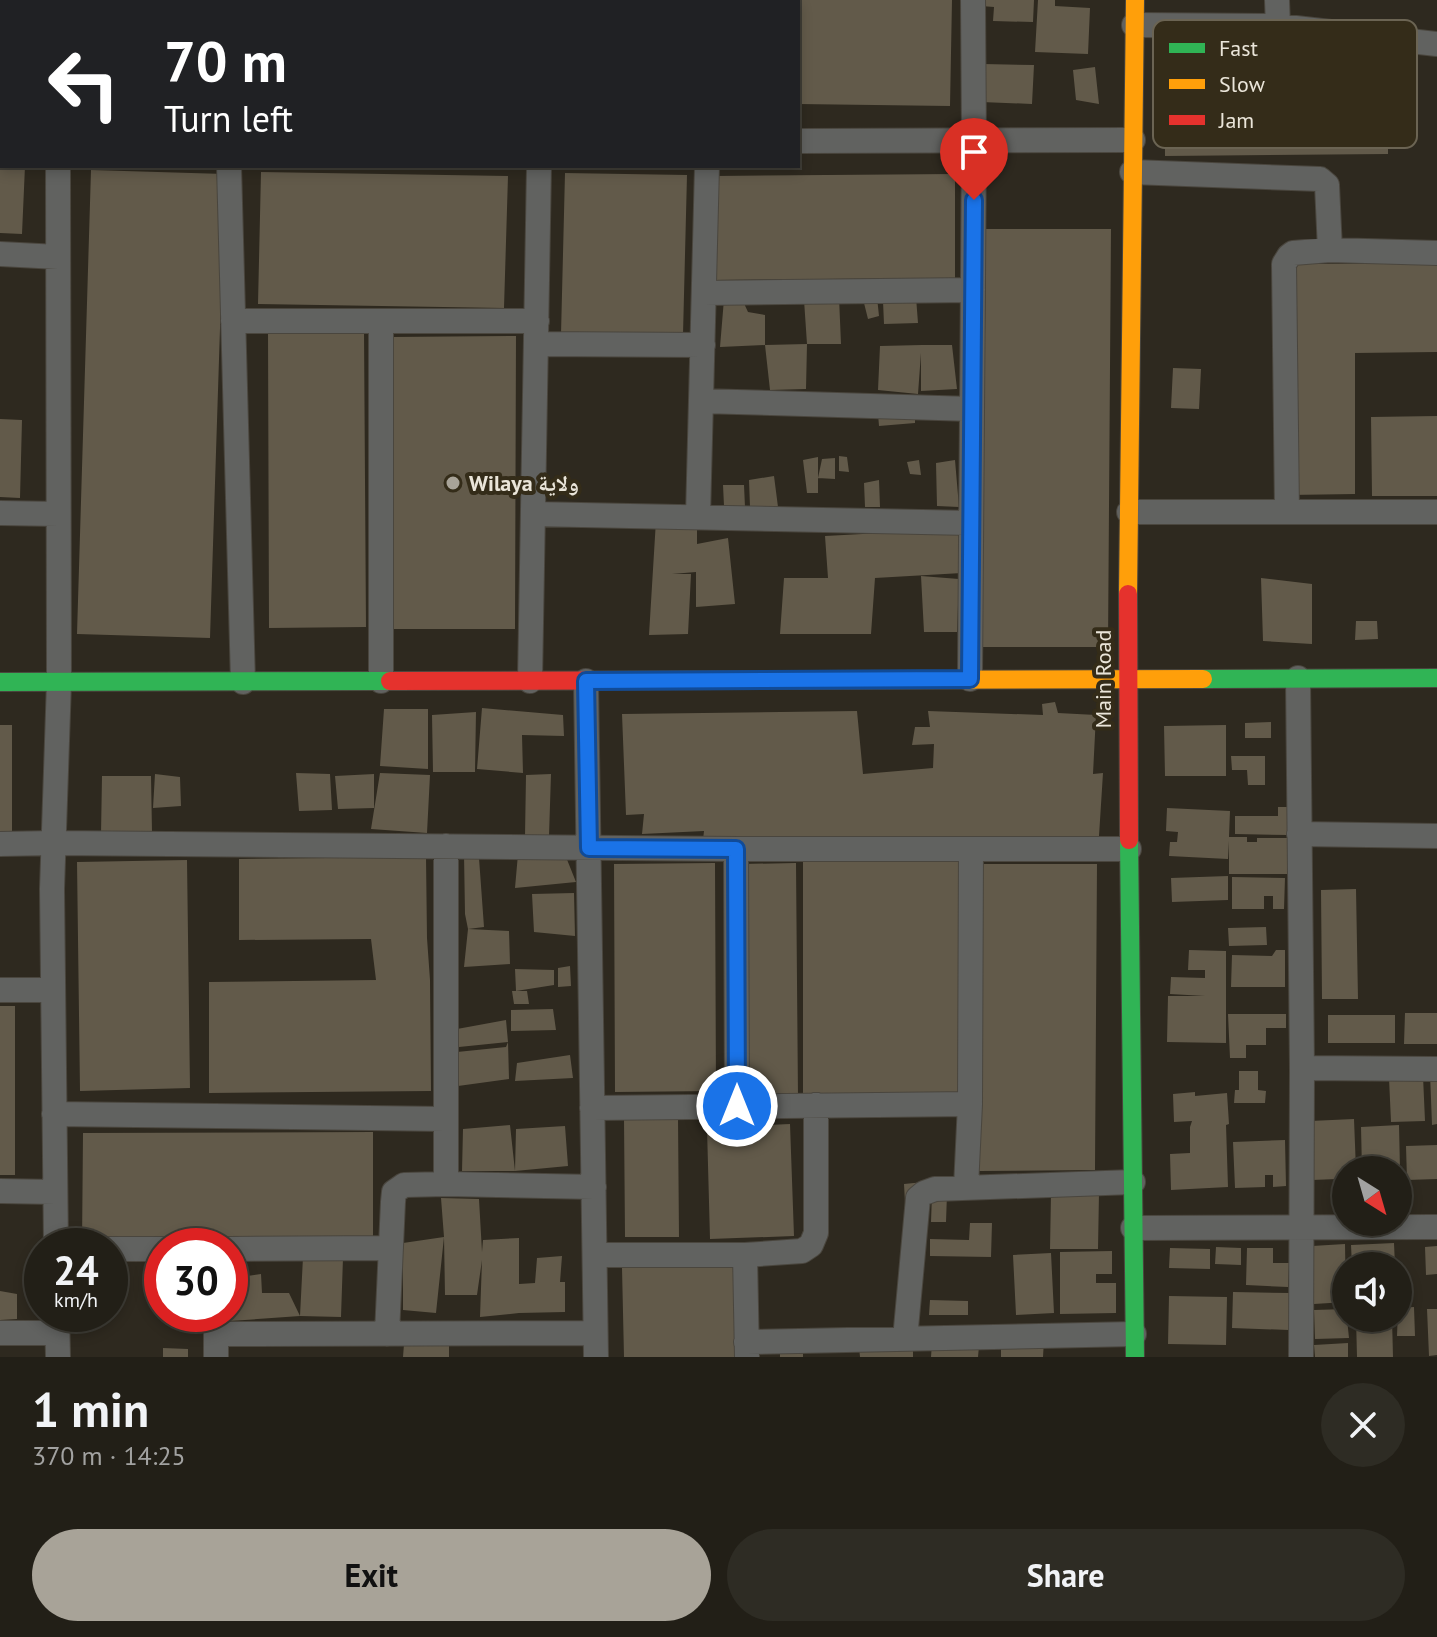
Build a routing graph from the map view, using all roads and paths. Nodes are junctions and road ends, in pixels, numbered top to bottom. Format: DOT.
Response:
graph roads {
  1 [pos="973,0"];
  2 [pos="1135,0"];
  3 [pos="1277,0"];
  4 [pos="1278,20"];
  5 [pos="1134,25"];
  6 [pos="1153,25"];
  7 [pos="1417,42"];
  8 [pos="1437,44"];
  9 [pos="1133,140"];
  10 [pos="800,141"];
  11 [pos="974,141"];
  12 [pos="58,168"];
  13 [pos="229,168"];
  14 [pos="539,168"];
  15 [pos="707,168"];
  16 [pos="1132,172"];
  17 [pos="1330,250"];
  18 [pos="1437,253"];
  19 [pos="0,254"];
  20 [pos="58,257"];
  21 [pos="973,290"];
  22 [pos="704,293"];
  23 [pos="233,321"];
  24 [pos="381,322"];
  25 [pos="536,332"];
  26 [pos="703,345"];
  27 [pos="701,401"];
  28 [pos="972,409"];
  29 [pos="1129,512"];
  30 [pos="1287,512"];
  31 [pos="1437,512"];
  32 [pos="0,513"];
  33 [pos="58,514"];
  34 [pos="533,514"];
  35 [pos="698,517"];
  36 [pos="971,523"];
  37 [pos="1298,678"];
  38 [pos="1437,678"];
  39 [pos="970,679"];
  40 [pos="1127,679"];
  41 [pos="381,681"];
  42 [pos="530,681"];
  43 [pos="586,681"];
  44 [pos="0,682"];
  45 [pos="59,682"];
  46 [pos="243,682"];
  47 [pos="1299,834"];
  48 [pos="1437,836"];
  49 [pos="54,843"];
  50 [pos="0,844"];
  51 [pos="446,846"];
  52 [pos="589,848"];
  53 [pos="736,849"];
  54 [pos="971,849"];
  55 [pos="1129,849"];
  56 [pos="0,990"];
  57 [pos="53,990"];
  58 [pos="1302,1068"];
  59 [pos="1437,1069"];
  60 [pos="970,1104"];
  61 [pos="816,1105"];
  62 [pos="737,1106"];
  63 [pos="592,1108"];
  64 [pos="54,1114"];
  65 [pos="445,1119"];
  66 [pos="1133,1182"];
  67 [pos="446,1184"];
  68 [pos="594,1187"];
  69 [pos="966,1187"];
  70 [pos="0,1191"];
  71 [pos="55,1192"];
  72 [pos="1437,1227"];
  73 [pos="56,1228"];
  74 [pos="1133,1228"];
  75 [pos="1302,1228"];
  76 [pos="391,1248"];
  77 [pos="248,1249"];
  78 [pos="595,1255"];
  79 [pos="745,1255"];
  80 [pos="0,1333"];
  81 [pos="387,1334"];
  82 [pos="57,1335"];
  83 [pos="216,1335"];
  84 [pos="905,1339"];
  85 [pos="461,1345"];
  86 [pos="596,1345"];
  87 [pos="1134,1346"];
  88 [pos="993,1347"];
  89 [pos="746,1350"];
  90 [pos="1301,1357"];
  1 -- 11 [label="street"];
  2 -- 5 [label="street, Main Road"];
  3 -- 4 [label="street"];
  5 -- 6 [label="street"];
  5 -- 9 [label="street, Main Road"];
  7 -- 8 [label="street"];
  9 -- 11 [label="street"];
  9 -- 16 [label="street, Main Road"];
  10 -- 11 [label="street"];
  11 -- 21 [label="street"];
  12 -- 20 [label="street"];
  13 -- 23 [label="street"];
  14 -- 25 [label="street"];
  15 -- 22 [label="street"];
  16 -- 17 [label="street"];
  16 -- 29 [label="street, Main Road"];
  17 -- 18 [label="street"];
  17 -- 30 [label="street"];
  19 -- 20 [label="street"];
  20 -- 33 [label="street"];
  21 -- 22 [label="street"];
  21 -- 28 [label="street"];
  22 -- 26 [label="street"];
  23 -- 24 [label="street"];
  23 -- 46 [label="street"];
  24 -- 25 [label="street"];
  24 -- 41 [label="street"];
  25 -- 26 [label="street"];
  25 -- 34 [label="street"];
  26 -- 27 [label="street"];
  27 -- 28 [label="street"];
  27 -- 35 [label="street"];
  28 -- 36 [label="street"];
  29 -- 30 [label="street"];
  29 -- 40 [label="street, Main Road"];
  30 -- 31 [label="street"];
  32 -- 33 [label="street"];
  33 -- 45 [label="street"];
  34 -- 35 [label="street"];
  34 -- 42 [label="street"];
  35 -- 36 [label="street"];
  36 -- 39 [label="street"];
  37 -- 38 [label="street"];
  37 -- 40 [label="street"];
  37 -- 47 [label="street"];
  39 -- 40 [label="street"];
  39 -- 43 [label="street"];
  40 -- 55 [label="street, Main Road"];
  41 -- 42 [label="street"];
  41 -- 46 [label="street"];
  42 -- 43 [label="street"];
  43 -- 52 [label="street"];
  44 -- 45 [label="street"];
  45 -- 46 [label="street"];
  45 -- 49 [label="street"];
  47 -- 48 [label="street"];
  47 -- 58 [label="street"];
  49 -- 50 [label="street"];
  49 -- 51 [label="street"];
  49 -- 57 [label="street"];
  51 -- 52 [label="street"];
  51 -- 65 [label="street"];
  52 -- 53 [label="street"];
  52 -- 63 [label="street"];
  53 -- 54 [label="street"];
  53 -- 62 [label="street"];
  54 -- 55 [label="street"];
  54 -- 60 [label="street"];
  55 -- 66 [label="street, Main Road"];
  56 -- 57 [label="street"];
  57 -- 64 [label="street"];
  58 -- 59 [label="street"];
  58 -- 75 [label="street"];
  60 -- 61 [label="street"];
  60 -- 69 [label="street"];
  61 -- 62 [label="street"];
  61 -- 79 [label="street"];
  62 -- 63 [label="street"];
  63 -- 68 [label="street"];
  64 -- 65 [label="street"];
  64 -- 71 [label="street"];
  65 -- 67 [label="street"];
  66 -- 69 [label="street"];
  66 -- 74 [label="street, Main Road"];
  67 -- 68 [label="street"];
  67 -- 76 [label="street"];
  68 -- 78 [label="street"];
  69 -- 84 [label="street"];
  70 -- 71 [label="street"];
  71 -- 73 [label="street"];
  72 -- 75 [label="street"];
  74 -- 75 [label="street"];
  74 -- 87 [label="street, Main Road"];
  75 -- 90 [label="street"];
  76 -- 77 [label="street"];
  76 -- 81 [label="street"];
  78 -- 79 [label="street"];
  78 -- 86 [label="street"];
  79 -- 89 [label="street"];
  80 -- 82 [label="street"];
  81 -- 83 [label="street"];
  81 -- 85 [label="street"];
  84 -- 88 [label="street"];
  84 -- 89 [label="street"];
  85 -- 86 [label="street"];
  87 -- 88 [label="street"];
}
